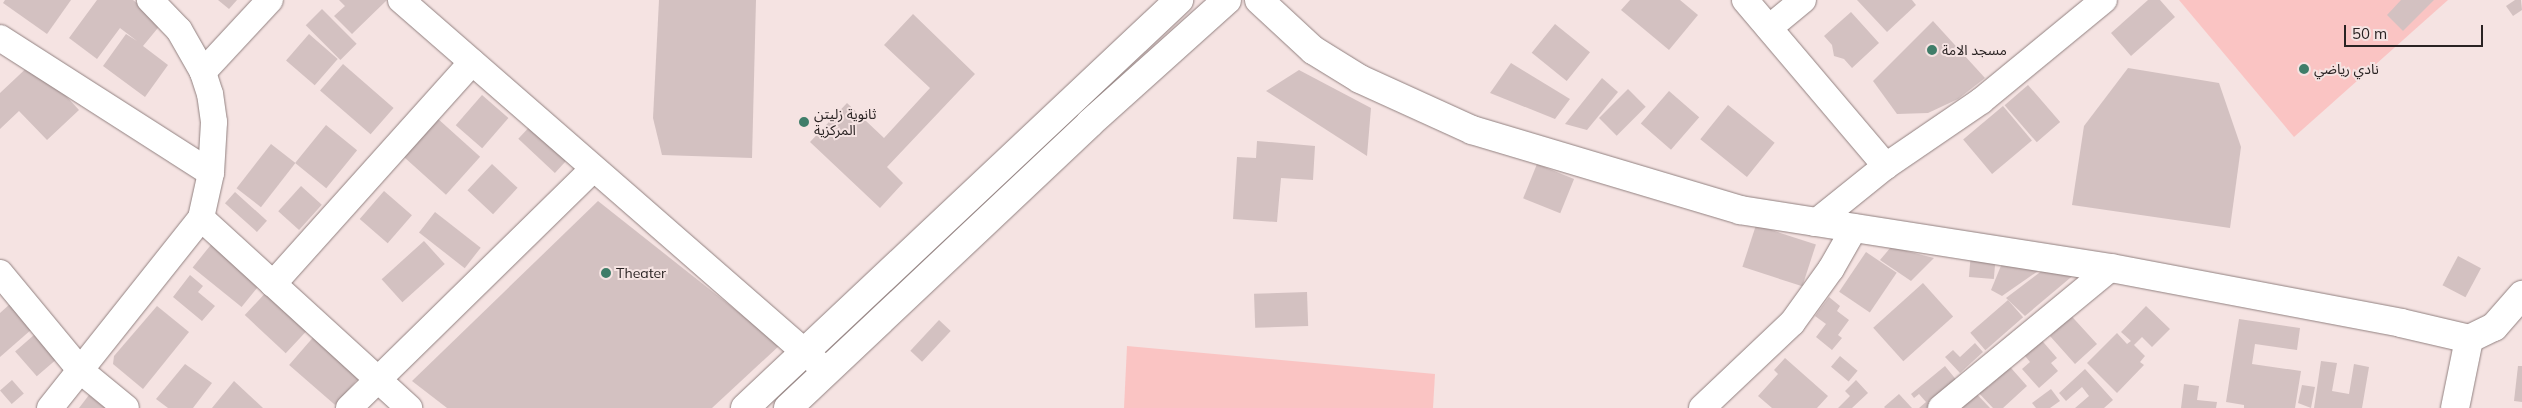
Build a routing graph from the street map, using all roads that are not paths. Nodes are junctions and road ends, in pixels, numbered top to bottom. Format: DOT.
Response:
graph roads {
  1 [pos="150,0"];
  2 [pos="270,0"];
  3 [pos="401,0"];
  4 [pos="1179,0"];
  5 [pos="1259,0"];
  6 [pos="1745,0"];
  7 [pos="1803,0"];
  8 [pos="2104,0"];
  9 [pos="1224,1"];
  10 [pos="1769,28"];
  11 [pos="0,38"];
  12 [pos="472,62"];
  13 [pos="203,72"];
  14 [pos="1886,166"];
  15 [pos="593,169"];
  16 [pos="211,173"];
  17 [pos="201,218"];
  18 [pos="1815,223"];
  19 [pos="1855,227"];
  20 [pos="2111,268"];
  21 [pos="0,273"];
  22 [pos="273,284"];
  23 [pos="2522,295"];
  24 [pos="2469,339"];
  25 [pos="805,352"];
  26 [pos="81,371"];
  27 [pos="826,371"];
  28 [pos="379,381"];
  29 [pos="50,408"];
  30 [pos="126,408"];
  31 [pos="349,408"];
  32 [pos="409,408"];
  33 [pos="745,408"];
  34 [pos="788,408"];
  35 [pos="1702,408"];
  36 [pos="1941,408"];
  37 [pos="2455,408"];
  1 -- 13 [label="street"];
  2 -- 13 [label="street"];
  3 -- 12 [label="street"];
  4 -- 25 [label="main road"];
  5 -- 18 [label="main road"];
  6 -- 10 [label="street"];
  7 -- 10 [label="street"];
  8 -- 14 [label="street"];
  9 -- 27 [label="main road"];
  10 -- 14 [label="street"];
  11 -- 16 [label="street"];
  12 -- 15 [label="street"];
  12 -- 22 [label="street"];
  13 -- 16 [label="street"];
  14 -- 18 [label="street"];
  15 -- 25 [label="street"];
  15 -- 28 [label="street"];
  16 -- 17 [label="street"];
  17 -- 22 [label="street"];
  17 -- 26 [label="street"];
  18 -- 19 [label="main road"];
  19 -- 20 [label="main road"];
  19 -- 35 [label="street"];
  20 -- 24 [label="main road"];
  20 -- 36 [label="street"];
  21 -- 26 [label="street"];
  22 -- 28 [label="street"];
  23 -- 24 [label="main road"];
  24 -- 37 [label="main road"];
  25 -- 27 [label="street"];
  25 -- 33 [label="main road"];
  26 -- 29 [label="street"];
  26 -- 30 [label="street"];
  27 -- 34 [label="main road"];
  28 -- 31 [label="street"];
  28 -- 32 [label="street"];
}
